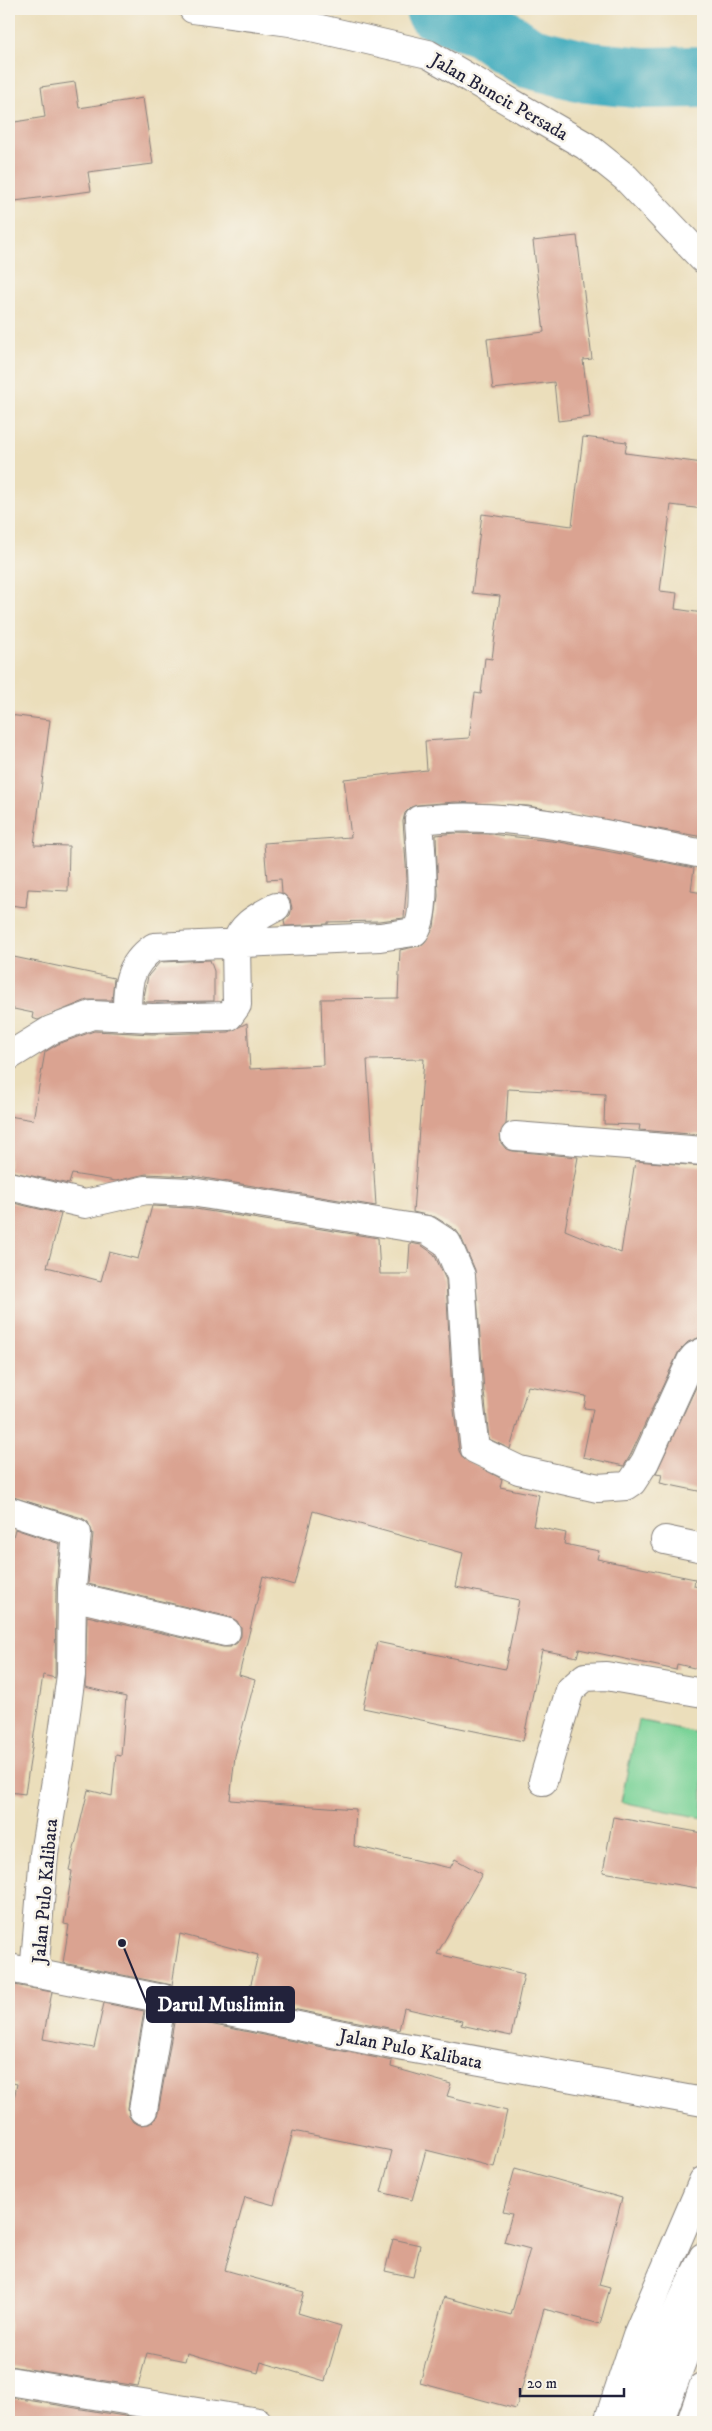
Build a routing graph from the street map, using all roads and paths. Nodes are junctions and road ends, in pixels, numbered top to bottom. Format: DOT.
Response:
graph roads {
  1 [pos="193,9"];
  2 [pos="703,260"];
  3 [pos="703,854"];
  4 [pos="276,907"];
  5 [pos="236,944"];
  6 [pos="127,1017"];
  7 [pos="9,1056"];
  8 [pos="515,1136"];
  9 [pos="703,1150"];
  10 [pos="9,1186"];
  11 [pos="703,1352"];
  12 [pos="9,1511"];
  13 [pos="665,1540"];
  14 [pos="703,1548"];
  15 [pos="72,1596"];
  16 [pos="226,1632"];
  17 [pos="703,1693"];
  18 [pos="543,1781"];
  19 [pos="9,1968"];
  20 [pos="37,1974"];
  21 [pos="162,1998"];
  22 [pos="703,2102"];
  23 [pos="143,2110"];
  24 [pos="703,2181"];
  25 [pos="703,2257"];
  26 [pos="703,2306"];
  27 [pos="9,2381"];
  28 [pos="703,2387"];
  29 [pos="258,2422"];
  30 [pos="608,2422"];
  31 [pos="634,2422"];
  32 [pos="659,2422"];
  33 [pos="691,2422"];
  1 -- 2 [label="street, Jalan Buncit Persada"];
  3 -- 5 [label="street"];
  4 -- 5 [label="street"];
  5 -- 6 [label="street"];
  5 -- 6 [label="street"];
  6 -- 7 [label="street"];
  8 -- 9 [label="street"];
  10 -- 11 [label="street"];
  12 -- 15 [label="street, Jalan Pulo Kalibata"];
  13 -- 14 [label="street"];
  15 -- 16 [label="street"];
  15 -- 20 [label="street, Jalan Pulo Kalibata"];
  17 -- 18 [label="street"];
  19 -- 20 [label="street"];
  20 -- 21 [label="street, Jalan Pulo Kalibata"];
  21 -- 22 [label="street, Jalan Pulo Kalibata"];
  21 -- 23 [label="street"];
  24 -- 30 [label="street"];
  25 -- 31 [label="street"];
  26 -- 32 [label="street"];
  27 -- 29 [label="street"];
  28 -- 33 [label="street"];
}
